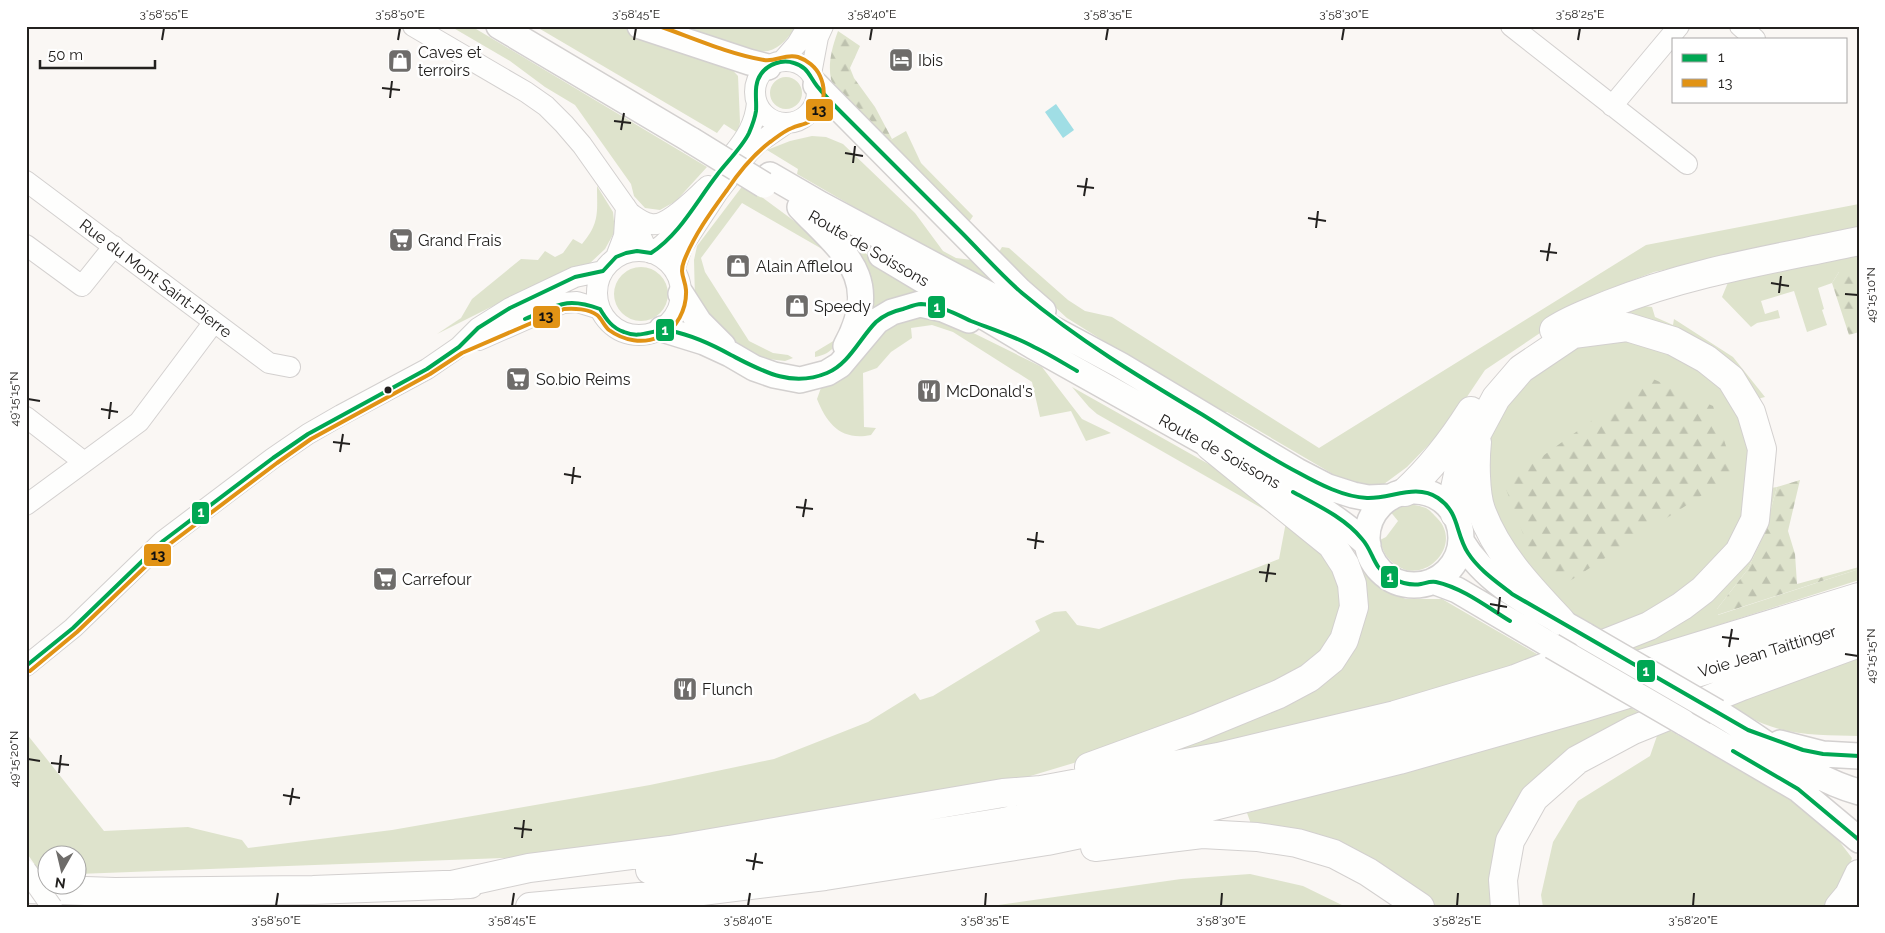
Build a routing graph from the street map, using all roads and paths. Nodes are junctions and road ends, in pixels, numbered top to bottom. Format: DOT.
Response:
graph roads {
  1 [pos="413,26"];
  2 [pos="499,26"];
  3 [pos="518,26"];
  4 [pos="640,26"];
  5 [pos="808,26"];
  6 [pos="823,26"];
  7 [pos="1511,26"];
  8 [pos="1679,26"];
  9 [pos="1740,26"];
  10 [pos="1754,38"];
  11 [pos="775,64"];
  12 [pos="814,80"];
  13 [pos="756,103"];
  14 [pos="1612,106"];
  15 [pos="787,123"];
  16 [pos="694,136"];
  17 [pos="1687,164"];
  18 [pos="767,180"];
  19 [pos="708,186"];
  20 [pos="29,189"];
  21 [pos="800,207"];
  22 [pos="628,210"];
  23 [pos="1859,241"];
  24 [pos="26,245"];
  25 [pos="114,246"];
  26 [pos="649,252"];
  27 [pos="610,264"];
  28 [pos="674,270"];
  29 [pos="681,294"];
  30 [pos="600,309"];
  31 [pos="214,322"];
  32 [pos="662,329"];
  33 [pos="1033,346"];
  34 [pos="459,347"];
  35 [pos="730,354"];
  36 [pos="1120,365"];
  37 [pos="290,367"];
  38 [pos="814,377"];
  39 [pos="26,417"];
  40 [pos="1478,430"];
  41 [pos="1210,446"];
  42 [pos="84,462"];
  43 [pos="1398,494"];
  44 [pos="26,505"];
  45 [pos="1455,514"];
  46 [pos="1461,541"];
  47 [pos="1368,546"];
  48 [pos="1433,580"];
  49 [pos="1859,597"];
  50 [pos="1859,623"];
  51 [pos="1557,634"];
  52 [pos="1859,643"];
  53 [pos="26,666"];
  54 [pos="1748,730"];
  55 [pos="1859,756"];
  56 [pos="1859,792"];
  57 [pos="1003,793"];
  58 [pos="1047,840"];
  59 [pos="1859,840"];
  60 [pos="26,870"];
  61 [pos="1859,874"];
  62 [pos="452,885"];
  63 [pos="26,889"];
  64 [pos="52,907"];
  65 [pos="530,907"];
  66 [pos="1420,907"];
  67 [pos="1505,907"];
  68 [pos="1839,907"];
  1 -- 22 [label="street"];
  2 -- 16 [label="main road, Route de Soissons"];
  3 -- 16 [label="main road, Route de Soissons"];
  4 -- 11 [label="main road"];
  5 -- 11 [label="street"];
  6 -- 12 [label="street"];
  7 -- 14 [label="street"];
  8 -- 14 [label="street"];
  9 -- 10 [label="street"];
  11 -- 12 [label="street"];
  11 -- 13 [label="street"];
  12 -- 15 [label="street"];
  12 -- 36 [label="main road"];
  13 -- 15 [label="street"];
  13 -- 19 [label="street"];
  14 -- 17 [label="street"];
  15 -- 28 [label="street"];
  16 -- 18 [label="main road, Route de Soissons"];
  18 -- 21 [label="main road, Route de Soissons"];
  18 -- 36 [label="main road, Route de Soissons"];
  19 -- 22 [label="street"];
  19 -- 26 [label="street"];
  20 -- 25 [label="street, Rue du Mont Saint-Pierre"];
  21 -- 33 [label="main road, Route de Soissons"];
  21 -- 38 [label="main road"];
  22 -- 26 [label="street"];
  22 -- 27 [label="street"];
  23 -- 43 [label="highway"];
  24 -- 25 [label="street"];
  25 -- 31 [label="street, Rue du Mont Saint-Pierre"];
  26 -- 27 [label="street"];
  26 -- 28 [label="street"];
  27 -- 30 [label="street"];
  27 -- 34 [label="street"];
  28 -- 29 [label="street"];
  29 -- 32 [label="street"];
  29 -- 35 [label="main road"];
  30 -- 32 [label="street"];
  30 -- 34 [label="street"];
  31 -- 37 [label="street, Rue du Mont Saint-Pierre"];
  31 -- 42 [label="street"];
  32 -- 35 [label="main road"];
  33 -- 38 [label="main road"];
  33 -- 41 [label="main road, Route de Soissons"];
  34 -- 53 [label="street"];
  35 -- 38 [label="main road"];
  36 -- 43 [label="main road, Route de Soissons"];
  39 -- 42 [label="street"];
  40 -- 45 [label="highway"];
  40 -- 51 [label="highway"];
  40 -- 57 [label="highway"];
  41 -- 47 [label="main road, Route de Soissons"];
  41 -- 57 [label="highway"];
  42 -- 44 [label="street"];
  43 -- 45 [label="main road"];
  43 -- 47 [label="main road"];
  45 -- 46 [label="main road"];
  46 -- 48 [label="main road"];
  46 -- 51 [label="main road"];
  47 -- 48 [label="main road"];
  48 -- 51 [label="main road"];
  49 -- 62 [label="highway, Voie Jean Taittinger"];
  50 -- 58 [label="highway, Voie Jean Taittinger"];
  51 -- 54 [label="main road, bridge"];
  51 -- 59 [label="main road, bridge"];
  52 -- 67 [label="highway"];
  54 -- 55 [label="main road"];
  54 -- 56 [label="main road"];
  57 -- 62 [label="highway"];
  58 -- 65 [label="highway, Voie Jean Taittinger"];
  58 -- 66 [label="highway"];
  60 -- 64 [label="street, bridge"];
  61 -- 68 [label="highway"];
  62 -- 63 [label="highway"];
}
